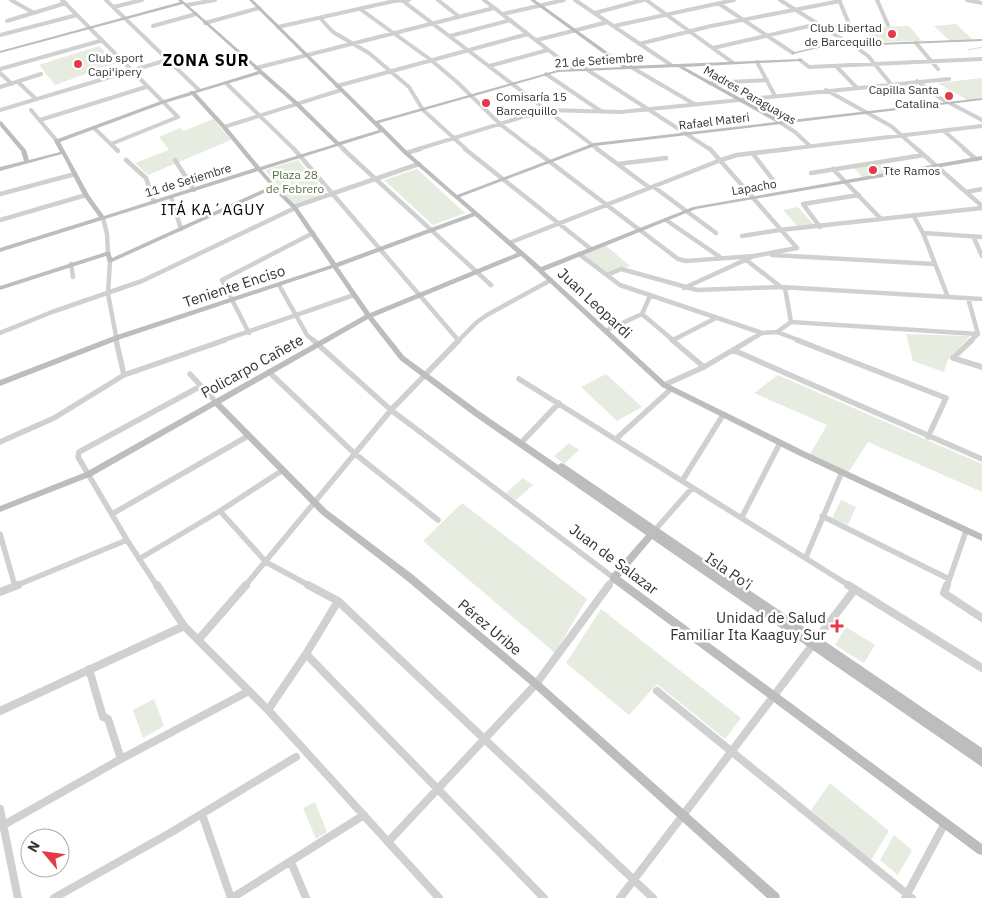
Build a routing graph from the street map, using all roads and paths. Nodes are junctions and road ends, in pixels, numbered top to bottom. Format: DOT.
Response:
graph roads {
  1 [pos="11,0"];
  2 [pos="62,0"];
  3 [pos="106,0"];
  4 [pos="142,0"];
  5 [pos="215,0"];
  6 [pos="251,0"];
  7 [pos="410,0"];
  8 [pos="438,0"];
  9 [pos="484,0"];
  10 [pos="527,0"];
  11 [pos="532,0"];
  12 [pos="564,0"];
  13 [pos="575,0"];
  14 [pos="644,0"];
  15 [pos="733,0"];
  16 [pos="780,0"];
  17 [pos="839,0"];
  18 [pos="877,0"];
  19 [pos="966,0"];
  20 [pos="403,1"];
  21 [pos="66,3"];
  22 [pos="183,3"];
  23 [pos="718,3"];
  24 [pos="982,3"];
  25 [pos="114,7"];
  26 [pos="538,7"];
  27 [pos="258,8"];
  28 [pos="494,8"];
  29 [pos="793,8"];
  30 [pos="360,9"];
  31 [pos="34,13"];
  32 [pos="595,13"];
  33 [pos="196,14"];
  34 [pos="503,14"];
  35 [pos="666,14"];
  36 [pos="77,15"];
  37 [pos="458,16"];
  38 [pos="320,18"];
  39 [pos="124,19"];
  40 [pos="511,20"];
  41 [pos="743,20"];
  42 [pos="7,21"];
  43 [pos="205,22"];
  44 [pos="608,22"];
  45 [pos="432,23"];
  46 [pos="818,24"];
  47 [pos="888,25"];
  48 [pos="153,26"];
  49 [pos="614,26"];
  50 [pos="278,27"];
  51 [pos="88,28"];
  52 [pos="825,28"];
  53 [pos="572,31"];
  54 [pos="689,31"];
  55 [pos="392,32"];
  56 [pos="528,34"];
  57 [pos="0,35"];
  58 [pos="450,36"];
  59 [pos="766,36"];
  60 [pos="537,40"];
  61 [pos="982,40"];
  62 [pos="100,41"];
  63 [pos="845,41"];
  64 [pos="351,43"];
  65 [pos="639,44"];
  66 [pos="916,44"];
  67 [pos="853,45"];
  68 [pos="713,48"];
  69 [pos="468,50"];
  70 [pos="548,50"];
  71 [pos="0,52"];
  72 [pos="793,53"];
  73 [pos="305,54"];
  74 [pos="167,60"];
  75 [pos="431,60"];
  76 [pos="800,60"];
  77 [pos="982,60"];
  78 [pos="732,62"];
  79 [pos="757,62"];
  80 [pos="932,62"];
  81 [pos="876,64"];
  82 [pos="671,65"];
  83 [pos="677,65"];
  84 [pos="489,66"];
  85 [pos="836,66"];
  86 [pos="622,67"];
  87 [pos="631,67"];
  88 [pos="256,68"];
  89 [pos="938,68"];
  90 [pos="0,69"];
  91 [pos="573,69"];
  92 [pos="586,69"];
  93 [pos="130,71"];
  94 [pos="391,71"];
  95 [pos="261,72"];
  96 [pos="0,73"];
  97 [pos="41,74"];
  98 [pos="546,74"];
  99 [pos="949,79"];
  100 [pos="767,80"];
  101 [pos="917,81"];
  102 [pos="18,82"];
  103 [pos="226,83"];
  104 [pos="709,83"];
  105 [pos="12,84"];
  106 [pos="512,84"];
  107 [pos="891,84"];
  108 [pos="146,87"];
  109 [pos="856,87"];
  110 [pos="0,88"];
  111 [pos="339,88"];
  112 [pos="199,90"];
  113 [pos="826,90"];
  114 [pos="192,92"];
  115 [pos="469,95"];
  116 [pos="775,96"];
  117 [pos="36,98"];
  118 [pos="982,99"];
  119 [pos="739,101"];
  120 [pos="162,102"];
  121 [pos="296,103"];
  122 [pos="950,103"];
  123 [pos="696,105"];
  124 [pos="0,110"];
  125 [pos="31,110"];
  126 [pos="423,110"];
  127 [pos="545,110"];
  128 [pos="650,110"];
  129 [pos="604,113"];
  130 [pos="867,113"];
  131 [pos="261,115"];
  132 [pos="40,120"];
  133 [pos="982,120"];
  134 [pos="0,123"];
  135 [pos="376,123"];
  136 [pos="781,123"];
  137 [pos="500,124"];
  138 [pos="982,126"];
  139 [pos="224,127"];
  140 [pos="94,128"];
  141 [pos="383,130"];
  142 [pos="944,131"];
  143 [pos="689,134"];
  144 [pos="903,136"];
  145 [pos="453,138"];
  146 [pos="56,141"];
  147 [pos="111,144"];
  148 [pos="338,144"];
  149 [pos="594,145"];
  150 [pos="810,146"];
  151 [pos="118,151"];
  152 [pos="61,153"];
  153 [pos="406,153"];
  154 [pos="753,154"];
  155 [pos="924,155"];
  156 [pos="301,156"];
  157 [pos="666,158"];
  158 [pos="979,158"];
  159 [pos="126,160"];
  160 [pos="175,160"];
  161 [pos="721,160"];
  162 [pos="550,161"];
  163 [pos="28,162"];
  164 [pos="419,164"];
  165 [pos="618,164"];
  166 [pos="936,166"];
  167 [pos="0,169"];
  168 [pos="261,169"];
  169 [pos="833,169"];
  170 [pos="811,173"];
  171 [pos="75,174"];
  172 [pos="376,179"];
  173 [pos="503,179"];
  174 [pos="773,180"];
  175 [pos="845,182"];
  176 [pos="274,187"];
  177 [pos="652,188"];
  178 [pos="982,189"];
  179 [pos="194,190"];
  180 [pos="966,192"];
  181 [pos="0,194"];
  182 [pos="333,194"];
  183 [pos="86,195"];
  184 [pos="859,195"];
  185 [pos="171,197"];
  186 [pos="752,197"];
  187 [pos="456,198"];
  188 [pos="154,202"];
  189 [pos="607,205"];
  190 [pos="982,207"];
  191 [pos="294,208"];
  192 [pos="688,211"];
  193 [pos="475,214"];
  194 [pos="913,215"];
  195 [pos="103,218"];
  196 [pos="881,219"];
  197 [pos="0,220"];
  198 [pos="666,220"];
  199 [pos="558,224"];
  200 [pos="820,227"];
  201 [pos="181,229"];
  202 [pos="432,230"];
  203 [pos="640,230"];
  204 [pos="780,230"];
  205 [pos="313,233"];
  206 [pos="716,233"];
  207 [pos="923,233"];
  208 [pos="742,236"];
  209 [pos="973,236"];
  210 [pos="982,237"];
  211 [pos="509,243"];
  212 [pos="1,248"];
  213 [pos="382,249"];
  214 [pos="591,249"];
  215 [pos="108,253"];
  216 [pos="521,254"];
  217 [pos="579,254"];
  218 [pos="742,256"];
  219 [pos="757,256"];
  220 [pos="982,256"];
  221 [pos="720,257"];
  222 [pos="110,261"];
  223 [pos="746,261"];
  224 [pos="71,264"];
  225 [pos="934,264"];
  226 [pos="334,266"];
  227 [pos="540,270"];
  228 [pos="477,272"];
  229 [pos="607,275"];
  230 [pos="73,277"];
  231 [pos="551,280"];
  232 [pos="279,284"];
  233 [pos="491,285"];
  234 [pos="783,287"];
  235 [pos="0,288"];
  236 [pos="684,288"];
  237 [pos="108,294"];
  238 [pos="354,295"];
  239 [pos="419,295"];
  240 [pos="650,296"];
  241 [pos="948,297"];
  242 [pos="968,298"];
  243 [pos="982,299"];
  244 [pos="231,301"];
  245 [pos="642,314"];
  246 [pos="295,316"];
  247 [pos="369,316"];
  248 [pos="716,318"];
  249 [pos="791,322"];
  250 [pos="605,331"];
  251 [pos="249,332"];
  252 [pos="777,332"];
  253 [pos="0,333"];
  254 [pos="762,333"];
  255 [pos="978,334"];
  256 [pos="116,338"];
  257 [pos="673,340"];
  258 [pos="459,341"];
  259 [pos="318,345"];
  260 [pos="733,350"];
  261 [pos="704,367"];
  262 [pos="982,367"];
  263 [pos="269,372"];
  264 [pos="190,374"];
  265 [pos="124,375"];
  266 [pos="426,376"];
  267 [pos="519,379"];
  268 [pos="0,383"];
  269 [pos="201,386"];
  270 [pos="668,387"];
  271 [pos="216,402"];
  272 [pos="559,403"];
  273 [pos="391,410"];
  274 [pos="723,415"];
  275 [pos="248,436"];
  276 [pos="928,437"];
  277 [pos="617,438"];
  278 [pos="0,442"];
  279 [pos="522,442"];
  280 [pos="780,443"];
  281 [pos="354,454"];
  282 [pos="982,459"];
  283 [pos="283,470"];
  284 [pos="842,472"];
  285 [pos="88,474"];
  286 [pos="682,481"];
  287 [pos="692,488"];
  288 [pos="316,502"];
  289 [pos="0,509"];
  290 [pos="220,511"];
  291 [pos="112,514"];
  292 [pos="742,516"];
  293 [pos="822,516"];
  294 [pos="438,520"];
  295 [pos="966,531"];
  296 [pos="653,532"];
  297 [pos="0,534"];
  298 [pos="982,538"];
  299 [pos="127,540"];
  300 [pos="806,557"];
  301 [pos="140,559"];
  302 [pos="266,562"];
  303 [pos="614,578"];
  304 [pos="949,579"];
  305 [pos="15,586"];
  306 [pos="855,589"];
  307 [pos="0,592"];
  308 [pos="338,601"];
  309 [pos="982,618"];
  310 [pos="184,626"];
  311 [pos="199,639"];
  312 [pos="815,644"];
  313 [pos="306,654"];
  314 [pos="982,668"];
  315 [pos="89,669"];
  316 [pos="536,684"];
  317 [pos="249,691"];
  318 [pos="657,691"];
  319 [pos="774,696"];
  320 [pos="268,710"];
  321 [pos="0,711"];
  322 [pos="485,740"];
  323 [pos="731,753"];
  324 [pos="982,754"];
  325 [pos="296,757"];
  326 [pos="121,759"];
  327 [pos="982,762"];
  328 [pos="438,790"];
  329 [pos="0,809"];
  330 [pos="202,814"];
  331 [pos="364,814"];
  332 [pos="682,814"];
  333 [pos="945,823"];
  334 [pos="2,826"];
  335 [pos="388,842"];
  336 [pos="982,850"];
  337 [pos="292,862"];
  338 [pos="634,879"];
  339 [pos="908,897"];
  340 [pos="18,898"];
  341 [pos="54,898"];
  342 [pos="231,898"];
  343 [pos="306,898"];
  344 [pos="439,898"];
  345 [pos="544,898"];
  346 [pos="620,898"];
  347 [pos="654,898"];
  348 [pos="776,898"];
  1 -- 31 [label="street"];
  2 -- 21 [label="street"];
  3 -- 25 [label="street"];
  4 -- 25 [label="street"];
  5 -- 22 [label="street"];
  6 -- 27 [label="street, Juan Leopardi"];
  7 -- 20 [label="street"];
  8 -- 37 [label="street"];
  9 -- 28 [label="street"];
  10 -- 26 [label="street"];
  11 -- 26 [label="street"];
  12 -- 26 [label="street"];
  13 -- 32 [label="street"];
  14 -- 32 [label="street"];
  14 -- 35 [label="street"];
  15 -- 23 [label="street"];
  16 -- 29 [label="street"];
  17 -- 29 [label="street"];
  17 -- 52 [label="street"];
  18 -- 47 [label="street"];
  19 -- 24 [label="street"];
  20 -- 30 [label="street"];
  20 -- 45 [label="street"];
  21 -- 31 [label="street"];
  21 -- 36 [label="street"];
  22 -- 33 [label="street"];
  22 -- 39 [label="street"];
  23 -- 35 [label="street"];
  23 -- 41 [label="street"];
  25 -- 39 [label="street"];
  26 -- 34 [label="street"];
  26 -- 53 [label="street"];
  27 -- 43 [label="street"];
  27 -- 50 [label="street, Juan Leopardi"];
  28 -- 34 [label="street"];
  28 -- 37 [label="street"];
  29 -- 41 [label="street"];
  29 -- 46 [label="street"];
  30 -- 38 [label="street"];
  30 -- 55 [label="street"];
  31 -- 42 [label="street"];
  32 -- 44 [label="street"];
  33 -- 43 [label="street"];
  33 -- 48 [label="street"];
  34 -- 40 [label="street"];
  35 -- 49 [label="street"];
  35 -- 54 [label="street"];
  36 -- 51 [label="street"];
  36 -- 57 [label="street"];
  37 -- 45 [label="street"];
  38 -- 50 [label="street"];
  38 -- 64 [label="street"];
  39 -- 51 [label="street"];
  39 -- 74 [label="street"];
  40 -- 56 [label="street"];
  40 -- 58 [label="street"];
  41 -- 54 [label="street"];
  41 -- 59 [label="street"];
  43 -- 88 [label="street"];
  44 -- 49 [label="street"];
  44 -- 53 [label="street"];
  45 -- 55 [label="street"];
  45 -- 58 [label="street"];
  46 -- 52 [label="street"];
  46 -- 59 [label="street"];
  49 -- 65 [label="street"];
  50 -- 73 [label="street, Juan Leopardi"];
  51 -- 62 [label="street"];
  51 -- 71 [label="street"];
  52 -- 63 [label="street"];
  53 -- 60 [label="street"];
  53 -- 86 [label="street"];
  54 -- 65 [label="street"];
  54 -- 68 [label="street"];
  55 -- 64 [label="street"];
  55 -- 75 [label="street"];
  56 -- 60 [label="street"];
  56 -- 69 [label="street"];
  58 -- 69 [label="street"];
  59 -- 68 [label="street"];
  59 -- 72 [label="street"];
  60 -- 70 [label="street"];
  61 -- 66 [label="street"];
  62 -- 90 [label="street"];
  62 -- 93 [label="street"];
  63 -- 67 [label="street"];
  63 -- 72 [label="street"];
  64 -- 73 [label="street"];
  64 -- 94 [label="street"];
  65 -- 82 [label="street"];
  66 -- 67 [label="street"];
  66 -- 80 [label="street"];
  67 -- 81 [label="street"];
  68 -- 78 [label="street"];
  69 -- 75 [label="street"];
  69 -- 84 [label="street"];
  70 -- 84 [label="street"];
  70 -- 91 [label="street"];
  72 -- 76 [label="street"];
  73 -- 88 [label="street"];
  73 -- 111 [label="street, Juan Leopardi"];
  74 -- 93 [label="street"];
  74 -- 112 [label="street"];
  75 -- 94 [label="street"];
  75 -- 115 [label="street"];
  76 -- 79 [label="street, 21 de Setiembre"];
  76 -- 85 [label="street"];
  77 -- 80 [label="street"];
  78 -- 79 [label="street, 21 de Setiembre"];
  78 -- 83 [label="street, 21 de Setiembre"];
  79 -- 100 [label="street"];
  80 -- 81 [label="street"];
  80 -- 89 [label="street"];
  81 -- 85 [label="street"];
  81 -- 107 [label="street"];
  82 -- 83 [label="street, 21 de Setiembre"];
  82 -- 87 [label="street, 21 de Setiembre"];
  83 -- 104 [label="street, Madres Paraguayas"];
  84 -- 106 [label="street"];
  85 -- 109 [label="street"];
  86 -- 87 [label="street, 21 de Setiembre"];
  86 -- 92 [label="street, 21 de Setiembre"];
  87 -- 123 [label="street"];
  88 -- 95 [label="street"];
  91 -- 92 [label="street, 21 de Setiembre"];
  91 -- 98 [label="street, 21 de Setiembre"];
  92 -- 128 [label="street"];
  93 -- 108 [label="street"];
  93 -- 117 [label="street"];
  94 -- 111 [label="street"];
  94 -- 126 [label="street"];
  95 -- 103 [label="street"];
  95 -- 121 [label="street"];
  96 -- 105 [label="street"];
  97 -- 102 [label="street"];
  98 -- 106 [label="street, 21 de Setiembre"];
  98 -- 129 [label="street"];
  99 -- 101 [label="street"];
  100 -- 104 [label="street"];
  100 -- 116 [label="street"];
  101 -- 107 [label="street"];
  101 -- 122 [label="street"];
  102 -- 105 [label="street"];
  102 -- 117 [label="street"];
  103 -- 112 [label="street"];
  103 -- 131 [label="street"];
  104 -- 119 [label="street, Madres Paraguayas"];
  105 -- 110 [label="street"];
  106 -- 115 [label="street, 21 de Setiembre"];
  106 -- 127 [label="street"];
  107 -- 109 [label="street"];
  108 -- 120 [label="street"];
  108 -- 132 [label="street"];
  109 -- 113 [label="street"];
  111 -- 121 [label="street"];
  111 -- 135 [label="street, Juan Leopardi"];
  112 -- 114 [label="street"];
  113 -- 116 [label="street"];
  113 -- 130 [label="street"];
  114 -- 120 [label="street"];
  114 -- 139 [label="street, Isla Po'i"];
  115 -- 126 [label="street, 21 de Setiembre"];
  115 -- 137 [label="street"];
  116 -- 119 [label="street"];
  117 -- 124 [label="street"];
  118 -- 122 [label="street, Rafael Materi"];
  119 -- 123 [label="street"];
  119 -- 136 [label="street, Madres Paraguayas"];
  120 -- 140 [label="street"];
  120 -- 147 [label="street"];
  121 -- 131 [label="street"];
  121 -- 148 [label="street"];
  122 -- 130 [label="street, Rafael Materi"];
  122 -- 133 [label="street"];
  123 -- 128 [label="street"];
  125 -- 132 [label="street"];
  126 -- 135 [label="street, 21 de Setiembre"];
  126 -- 145 [label="street"];
  127 -- 129 [label="street"];
  127 -- 137 [label="street"];
  127 -- 149 [label="street"];
  128 -- 129 [label="street"];
  128 -- 143 [label="street"];
  130 -- 136 [label="street, Rafael Materi"];
  130 -- 144 [label="street"];
  131 -- 139 [label="street"];
  131 -- 156 [label="street"];
  132 -- 146 [label="street"];
  134 -- 163 [label="street"];
  135 -- 141 [label="street, Juan Leopardi"];
  136 -- 143 [label="street, Rafael Materi"];
  136 -- 150 [label="street, Madres Paraguayas"];
  137 -- 145 [label="street"];
  137 -- 162 [label="street"];
  138 -- 142 [label="street"];
  139 -- 168 [label="street, Isla Po'i"];
  140 -- 146 [label="street"];
  140 -- 147 [label="street"];
  141 -- 148 [label="street, 11 de Setiembre"];
  141 -- 153 [label="street, Juan Leopardi"];
  142 -- 144 [label="street"];
  142 -- 158 [label="street"];
  143 -- 149 [label="street, Rafael Materi"];
  143 -- 161 [label="street"];
  144 -- 150 [label="street"];
  144 -- 155 [label="street"];
  145 -- 153 [label="street"];
  145 -- 173 [label="street"];
  146 -- 152 [label="street"];
  147 -- 151 [label="street"];
  148 -- 156 [label="street, 11 de Setiembre"];
  148 -- 172 [label="street"];
  149 -- 162 [label="street, Rafael Materi"];
  149 -- 165 [label="street"];
  150 -- 154 [label="street"];
  152 -- 163 [label="street"];
  152 -- 171 [label="street"];
  153 -- 164 [label="street, Juan Leopardi"];
  154 -- 161 [label="street"];
  154 -- 174 [label="street"];
  155 -- 166 [label="street"];
  155 -- 169 [label="street"];
  156 -- 168 [label="street, 11 de Setiembre"];
  156 -- 182 [label="street"];
  157 -- 165 [label="street"];
  158 -- 166 [label="street, Lapacho"];
  159 -- 188 [label="street"];
  160 -- 179 [label="street"];
  161 -- 177 [label="street"];
  161 -- 186 [label="street"];
  162 -- 173 [label="street, Rafael Materi"];
  162 -- 189 [label="street"];
  163 -- 167 [label="street"];
  164 -- 172 [label="street"];
  164 -- 187 [label="street, Juan Leopardi"];
  165 -- 177 [label="street"];
  166 -- 175 [label="street, Lapacho"];
  166 -- 180 [label="street"];
  168 -- 176 [label="street, Isla Po'i"];
  168 -- 179 [label="street, 11 de Setiembre"];
  169 -- 170 [label="street"];
  169 -- 175 [label="street"];
  171 -- 181 [label="street"];
  171 -- 183 [label="street"];
  172 -- 182 [label="street"];
  172 -- 202 [label="street"];
  173 -- 187 [label="street, Rafael Materi"];
  173 -- 199 [label="street"];
  175 -- 184 [label="street"];
  175 -- 186 [label="street, Lapacho"];
  176 -- 191 [label="street, Isla Po'i"];
  176 -- 201 [label="street"];
  177 -- 189 [label="street"];
  177 -- 192 [label="street"];
  178 -- 180 [label="street"];
  179 -- 185 [label="street, 11 de Setiembre"];
  180 -- 190 [label="street"];
  182 -- 191 [label="street"];
  182 -- 213 [label="street"];
  183 -- 195 [label="street"];
  183 -- 197 [label="street"];
  184 -- 196 [label="street"];
  184 -- 200 [label="street"];
  185 -- 188 [label="street, 11 de Setiembre"];
  185 -- 201 [label="street"];
  186 -- 192 [label="street, Lapacho"];
  186 -- 204 [label="street"];
  187 -- 193 [label="street, Juan Leopardi"];
  188 -- 195 [label="street, 11 de Setiembre"];
  189 -- 199 [label="street"];
  189 -- 203 [label="street"];
  190 -- 194 [label="street"];
  191 -- 205 [label="street, Isla Po'i"];
  191 -- 237 [label="street"];
  192 -- 198 [label="street, Lapacho"];
  192 -- 206 [label="street"];
  193 -- 202 [label="street, Teniente Enciso"];
  193 -- 211 [label="street, Juan Leopardi"];
  194 -- 196 [label="street"];
  194 -- 207 [label="street"];
  195 -- 212 [label="street, 11 de Setiembre"];
  195 -- 215 [label="street"];
  196 -- 200 [label="street"];
  198 -- 203 [label="street, Lapacho"];
  198 -- 221 [label="street"];
  199 -- 211 [label="street"];
  199 -- 214 [label="street"];
  200 -- 204 [label="street"];
  201 -- 222 [label="street"];
  202 -- 213 [label="street, Teniente Enciso"];
  202 -- 228 [label="street"];
  203 -- 214 [label="street, Lapacho"];
  203 -- 221 [label="street"];
  204 -- 208 [label="street"];
  204 -- 219 [label="street"];
  205 -- 226 [label="street, Isla Po'i"];
  205 -- 244 [label="street"];
  207 -- 209 [label="street"];
  207 -- 225 [label="street"];
  209 -- 210 [label="street"];
  209 -- 220 [label="street"];
  211 -- 216 [label="street, Juan Leopardi"];
  213 -- 226 [label="street, Teniente Enciso"];
  213 -- 239 [label="street"];
  214 -- 217 [label="street, Lapacho"];
  215 -- 222 [label="street"];
  215 -- 224 [label="street"];
  216 -- 227 [label="street, Juan Leopardi"];
  216 -- 228 [label="street, Policarpo Cañete"];
  217 -- 227 [label="street, Lapacho"];
  217 -- 229 [label="street"];
  218 -- 219 [label="street"];
  218 -- 221 [label="street"];
  218 -- 223 [label="street"];
  219 -- 223 [label="street"];
  219 -- 225 [label="street"];
  222 -- 237 [label="street"];
  223 -- 234 [label="street"];
  223 -- 236 [label="street"];
  224 -- 230 [label="street"];
  224 -- 235 [label="street"];
  225 -- 241 [label="street"];
  226 -- 232 [label="street, Teniente Enciso"];
  226 -- 238 [label="street, Isla Po'i"];
  227 -- 231 [label="street, Juan Leopardi"];
  228 -- 233 [label="street"];
  228 -- 239 [label="street, Policarpo Cañete"];
  229 -- 236 [label="street"];
  229 -- 240 [label="street"];
  231 -- 250 [label="street, Juan Leopardi"];
  231 -- 258 [label="street"];
  232 -- 244 [label="street, Teniente Enciso"];
  232 -- 246 [label="street, Juan de Salazar"];
  234 -- 236 [label="street"];
  234 -- 241 [label="street"];
  234 -- 249 [label="street"];
  237 -- 253 [label="street"];
  237 -- 256 [label="street"];
  238 -- 246 [label="street"];
  238 -- 247 [label="street, Isla Po'i"];
  239 -- 247 [label="street, Policarpo Cañete"];
  239 -- 258 [label="street"];
  240 -- 245 [label="street"];
  240 -- 248 [label="street"];
  241 -- 242 [label="street"];
  242 -- 243 [label="street"];
  242 -- 255 [label="street"];
  244 -- 251 [label="street"];
  244 -- 256 [label="street, Teniente Enciso"];
  245 -- 250 [label="street"];
  245 -- 257 [label="street"];
  246 -- 251 [label="street"];
  246 -- 259 [label="street, Juan de Salazar"];
  247 -- 259 [label="street, Policarpo Cañete"];
  247 -- 266 [label="street, Isla Po'i"];
  248 -- 254 [label="street"];
  248 -- 257 [label="street"];
  249 -- 252 [label="street"];
  249 -- 255 [label="street"];
  250 -- 270 [label="street, Juan Leopardi"];
  251 -- 265 [label="street"];
  252 -- 254 [label="street"];
  252 -- 276 [label="street"];
  254 -- 260 [label="street"];
  255 -- 262 [label="street"];
  256 -- 265 [label="street"];
  256 -- 268 [label="street, Teniente Enciso"];
  257 -- 261 [label="street"];
  258 -- 266 [label="street"];
  259 -- 263 [label="street, Policarpo Cañete"];
  259 -- 273 [label="street, Juan de Salazar"];
  260 -- 261 [label="street"];
  260 -- 276 [label="street"];
  261 -- 270 [label="street"];
  263 -- 271 [label="street, Policarpo Cañete"];
  263 -- 281 [label="street"];
  264 -- 269 [label="street, Pérez Uribe"];
  265 -- 278 [label="street"];
  266 -- 273 [label="street"];
  266 -- 279 [label="street, Isla Po'i"];
  267 -- 272 [label="street"];
  269 -- 271 [label="street, Pérez Uribe"];
  269 -- 285 [label="street"];
  270 -- 274 [label="street, Juan Leopardi"];
  270 -- 277 [label="street"];
  271 -- 275 [label="street, Pérez Uribe"];
  271 -- 285 [label="street, Policarpo Cañete"];
  272 -- 277 [label="street"];
  272 -- 279 [label="street"];
  273 -- 281 [label="street"];
  273 -- 303 [label="street, Juan de Salazar"];
  274 -- 280 [label="street, Juan Leopardi"];
  274 -- 286 [label="street"];
  275 -- 283 [label="street, Pérez Uribe"];
  275 -- 291 [label="street"];
  276 -- 282 [label="street"];
  277 -- 286 [label="street"];
  279 -- 296 [label="street, Isla Po'i"];
  280 -- 284 [label="street, Juan Leopardi"];
  280 -- 292 [label="street"];
  281 -- 288 [label="street"];
  281 -- 294 [label="street"];
  283 -- 288 [label="street, Pérez Uribe"];
  283 -- 290 [label="street"];
  284 -- 293 [label="street"];
  284 -- 295 [label="street, Juan Leopardi"];
  285 -- 289 [label="street, Policarpo Cañete"];
  285 -- 291 [label="street"];
  286 -- 287 [label="street"];
  287 -- 292 [label="street"];
  287 -- 296 [label="street"];
  288 -- 302 [label="street"];
  288 -- 316 [label="street, Pérez Uribe"];
  290 -- 301 [label="street"];
  290 -- 302 [label="street"];
  291 -- 299 [label="street"];
  292 -- 300 [label="street"];
  293 -- 300 [label="street"];
  293 -- 304 [label="street"];
  295 -- 298 [label="street, Juan Leopardi"];
  295 -- 304 [label="street"];
  296 -- 303 [label="street"];
  296 -- 312 [label="street, Isla Po'i"];
  297 -- 305 [label="street"];
  299 -- 301 [label="street"];
  299 -- 305 [label="street"];
  300 -- 306 [label="street"];
  301 -- 310 [label="street"];
  302 -- 308 [label="street"];
  302 -- 311 [label="street"];
  303 -- 316 [label="street"];
  303 -- 319 [label="street, Juan de Salazar"];
  304 -- 309 [label="street"];
  305 -- 307 [label="street"];
  306 -- 312 [label="street"];
  306 -- 314 [label="street"];
  308 -- 313 [label="street"];
  308 -- 322 [label="street"];
  310 -- 311 [label="street"];
  310 -- 315 [label="street"];
  311 -- 317 [label="street"];
  312 -- 319 [label="street"];
  312 -- 324 [label="street, Isla Po'i"];
  312 -- 327 [label="street, Isla Po'i"];
  313 -- 320 [label="street"];
  313 -- 328 [label="street"];
  315 -- 321 [label="street"];
  315 -- 326 [label="street"];
  316 -- 322 [label="street"];
  316 -- 332 [label="street, Pérez Uribe"];
  317 -- 320 [label="street"];
  317 -- 326 [label="street"];
  318 -- 323 [label="street"];
  319 -- 323 [label="street"];
  319 -- 333 [label="street, Juan de Salazar"];
  320 -- 331 [label="street"];
  322 -- 328 [label="street"];
  322 -- 338 [label="street"];
  323 -- 332 [label="street"];
  323 -- 339 [label="street"];
  325 -- 330 [label="street"];
  326 -- 334 [label="street"];
  328 -- 335 [label="street"];
  328 -- 345 [label="street"];
  329 -- 334 [label="street"];
  330 -- 341 [label="street"];
  330 -- 342 [label="street"];
  331 -- 335 [label="street"];
  331 -- 337 [label="street"];
  332 -- 338 [label="street"];
  332 -- 348 [label="street, Pérez Uribe"];
  333 -- 336 [label="street, Juan de Salazar"];
  333 -- 339 [label="street"];
  334 -- 340 [label="street"];
  335 -- 344 [label="street"];
  337 -- 342 [label="street"];
  337 -- 343 [label="street"];
  338 -- 346 [label="street"];
  338 -- 347 [label="street"];
}
